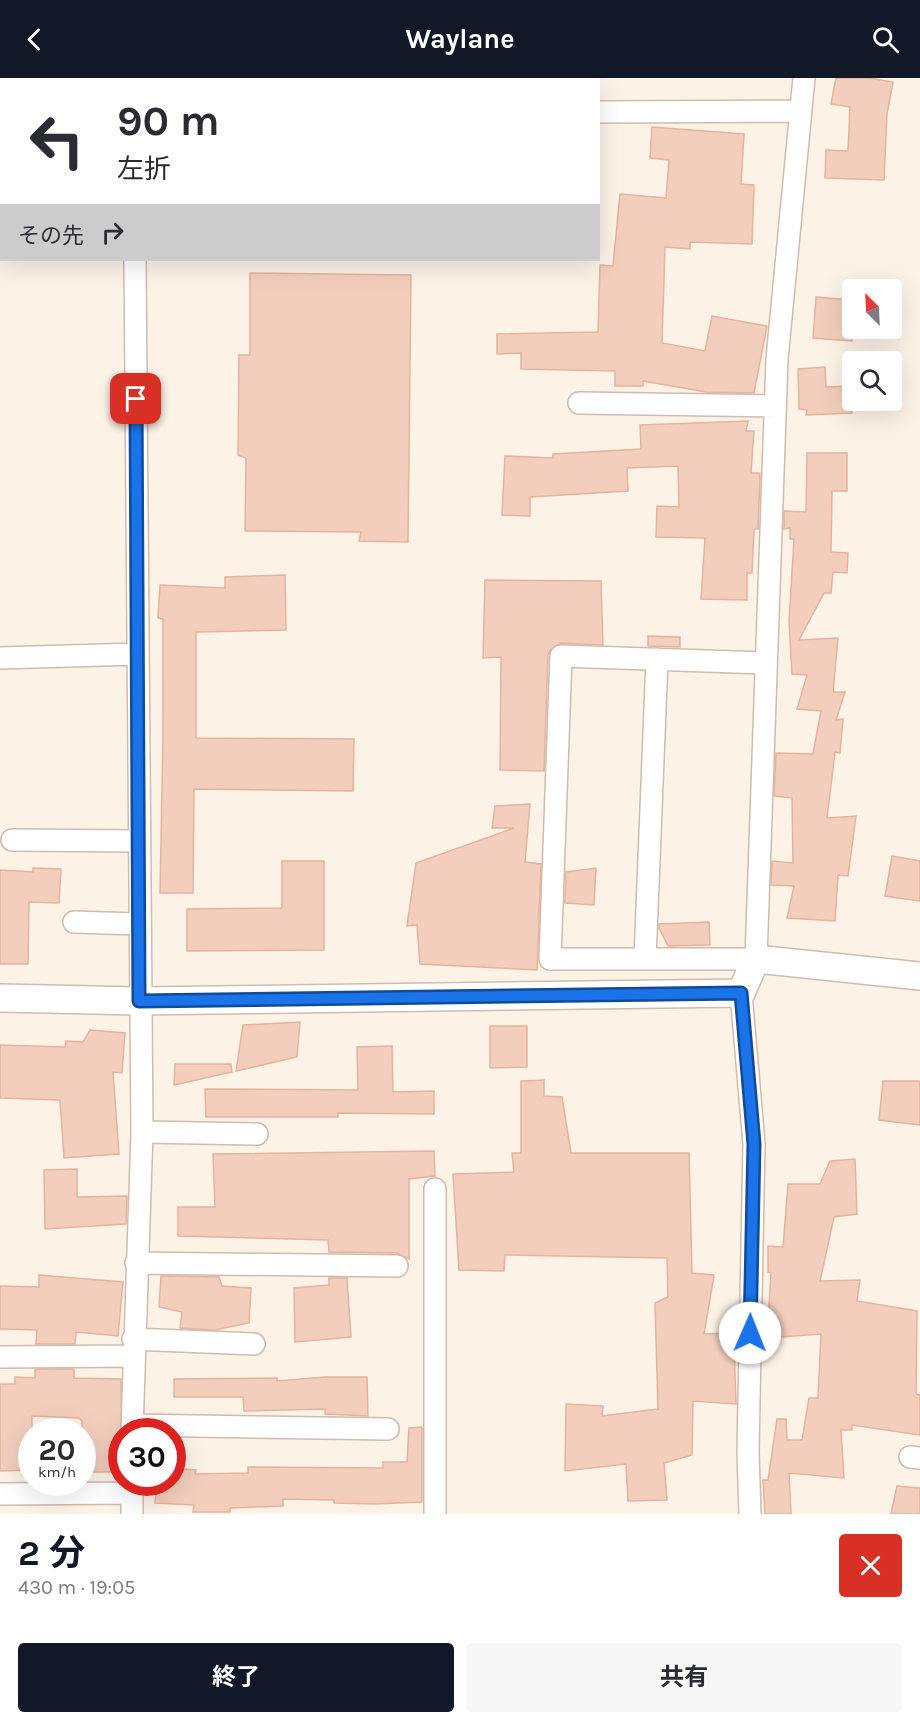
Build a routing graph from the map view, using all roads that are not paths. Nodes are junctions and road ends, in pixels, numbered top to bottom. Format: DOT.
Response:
graph roads {
  1 [pos="804,78"];
  2 [pos="799,111"];
  3 [pos="600,112"];
  4 [pos="135,261"];
  5 [pos="579,403"];
  6 [pos="775,406"];
  7 [pos="137,654"];
  8 [pos="0,658"];
  9 [pos="657,659"];
  10 [pos="766,663"];
  11 [pos="12,840"];
  12 [pos="138,841"];
  13 [pos="74,922"];
  14 [pos="138,924"];
  15 [pos="645,959"];
  16 [pos="756,959"];
  17 [pos="920,976"];
  18 [pos="741,993"];
  19 [pos="0,998"];
  20 [pos="139,1001"];
  21 [pos="142,1132"];
  22 [pos="257,1134"];
  23 [pos="435,1189"];
  24 [pos="136,1263"];
  25 [pos="397,1266"];
  26 [pos="254,1344"];
  27 [pos="133,1348"];
  28 [pos="0,1357"];
  29 [pos="132,1418"];
  30 [pos="186,1428"];
  31 [pos="388,1429"];
  32 [pos="0,1494"];
  33 [pos="108,1496"];
  34 [pos="435,1514"];
  35 [pos="750,1514"];
  1 -- 2 [label="street"];
  2 -- 3 [label="street"];
  2 -- 6 [label="street"];
  4 -- 7 [label="street"];
  5 -- 6 [label="street"];
  6 -- 10 [label="street"];
  7 -- 8 [label="street"];
  7 -- 12 [label="street"];
  9 -- 10 [label="street"];
  9 -- 15 [label="street"];
  9 -- 15 [label="street"];
  10 -- 16 [label="street"];
  11 -- 12 [label="street"];
  12 -- 14 [label="street"];
  13 -- 14 [label="street"];
  14 -- 20 [label="street"];
  15 -- 16 [label="street"];
  16 -- 17 [label="street"];
  16 -- 18 [label="street"];
  18 -- 20 [label="street"];
  18 -- 35 [label="street"];
  19 -- 20 [label="street"];
  20 -- 21 [label="street"];
  21 -- 22 [label="street"];
  21 -- 24 [label="street"];
  23 -- 34 [label="street"];
  24 -- 25 [label="street"];
  24 -- 27 [label="street"];
  26 -- 27 [label="street"];
  27 -- 28 [label="street"];
  27 -- 29 [label="street"];
  30 -- 31 [label="street"];
  32 -- 33 [label="street"];
}
